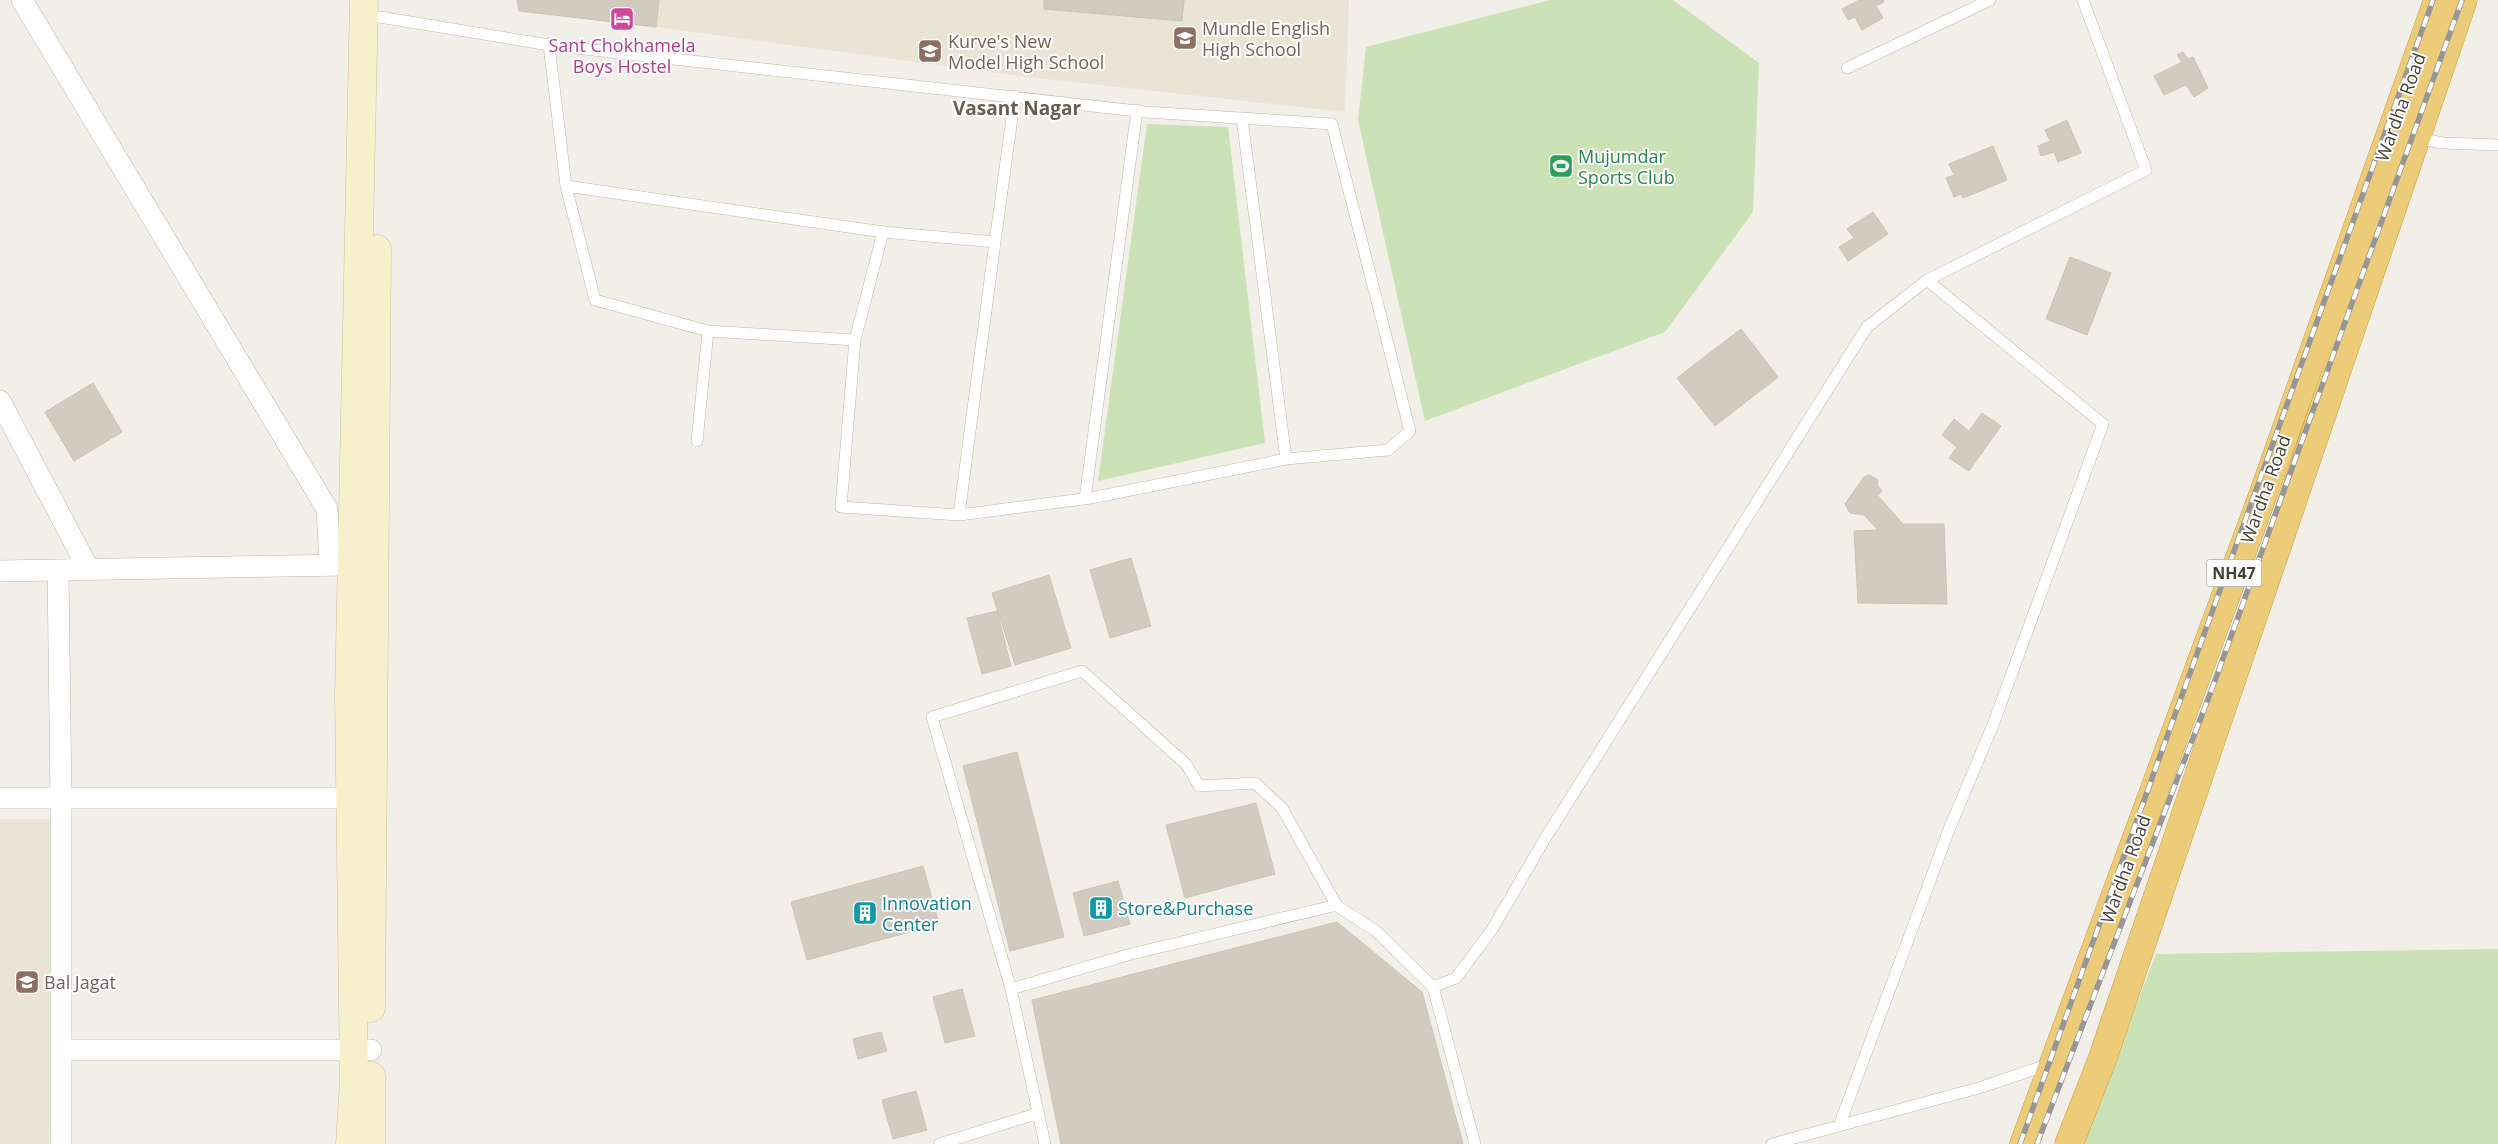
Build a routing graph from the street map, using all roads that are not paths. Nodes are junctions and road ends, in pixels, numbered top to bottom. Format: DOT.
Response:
graph roads {
  1 [pos="22,0"];
  2 [pos="1990,0"];
  3 [pos="2083,0"];
  4 [pos="2438,0"];
  5 [pos="2463,0"];
  6 [pos="374,6"];
  7 [pos="549,45"];
  8 [pos="1847,68"];
  9 [pos="1016,96"];
  10 [pos="1137,110"];
  11 [pos="1242,118"];
  12 [pos="2416,138"];
  13 [pos="2498,145"];
  14 [pos="566,186"];
  15 [pos="883,232"];
  16 [pos="995,242"];
  17 [pos="1927,280"];
  18 [pos="708,331"];
  19 [pos="855,340"];
  20 [pos="0,401"];
  21 [pos="698,441"];
  22 [pos="1286,458"];
  23 [pos="1085,499"];
  24 [pos="960,515"];
  25 [pos="352,564"];
  26 [pos="89,570"];
  27 [pos="0,571"];
  28 [pos="58,571"];
  29 [pos="0,798"];
  30 [pos="61,798"];
  31 [pos="362,798"];
  32 [pos="1337,906"];
  33 [pos="1433,987"];
  34 [pos="1011,989"];
  35 [pos="61,1050"];
  36 [pos="362,1050"];
  37 [pos="2054,1063"];
  38 [pos="1038,1113"];
  39 [pos="1839,1126"];
  40 [pos="61,1144"];
  41 [pos="350,1144"];
  42 [pos="371,1144"];
  43 [pos="939,1144"];
  44 [pos="1045,1144"];
  45 [pos="1475,1144"];
  46 [pos="1772,1144"];
  47 [pos="2024,1144"];
  48 [pos="2069,1144"];
  1 -- 25 [label="street"];
  2 -- 8 [label="lane"];
  3 -- 17 [label="lane"];
  4 -- 37 [label="highway, Wardha Road / NH47"];
  5 -- 12 [label="highway, Wardha Road / NH47"];
  6 -- 7 [label="lane"];
  6 -- 25 [label="main road"];
  7 -- 9 [label="lane"];
  7 -- 14 [label="lane"];
  9 -- 10 [label="lane"];
  9 -- 16 [label="lane"];
  10 -- 11 [label="lane"];
  10 -- 23 [label="lane"];
  11 -- 22 [label="lane"];
  11 -- 22 [label="lane"];
  12 -- 13 [label="lane"];
  12 -- 48 [label="highway, Wardha Road / NH47"];
  14 -- 15 [label="lane"];
  14 -- 18 [label="lane"];
  15 -- 16 [label="lane"];
  15 -- 19 [label="lane"];
  16 -- 24 [label="lane"];
  17 -- 33 [label="lane"];
  17 -- 39 [label="lane"];
  18 -- 19 [label="lane"];
  18 -- 21 [label="lane"];
  19 -- 24 [label="lane"];
  20 -- 26 [label="street"];
  22 -- 23 [label="lane"];
  23 -- 24 [label="lane"];
  25 -- 26 [label="street"];
  25 -- 31 [label="main road"];
  26 -- 28 [label="street"];
  27 -- 28 [label="street"];
  28 -- 30 [label="street"];
  29 -- 30 [label="street"];
  30 -- 31 [label="street"];
  30 -- 35 [label="street"];
  31 -- 36 [label="main road"];
  32 -- 33 [label="lane"];
  32 -- 34 [label="lane"];
  32 -- 34 [label="lane"];
  33 -- 45 [label="lane"];
  34 -- 38 [label="lane"];
  35 -- 36 [label="street"];
  35 -- 40 [label="street"];
  36 -- 41 [label="main road"];
  36 -- 42 [label="main road"];
  37 -- 39 [label="lane"];
  37 -- 47 [label="highway, Wardha Road / NH47"];
  38 -- 43 [label="lane"];
  38 -- 44 [label="lane"];
  39 -- 46 [label="lane"];
}
